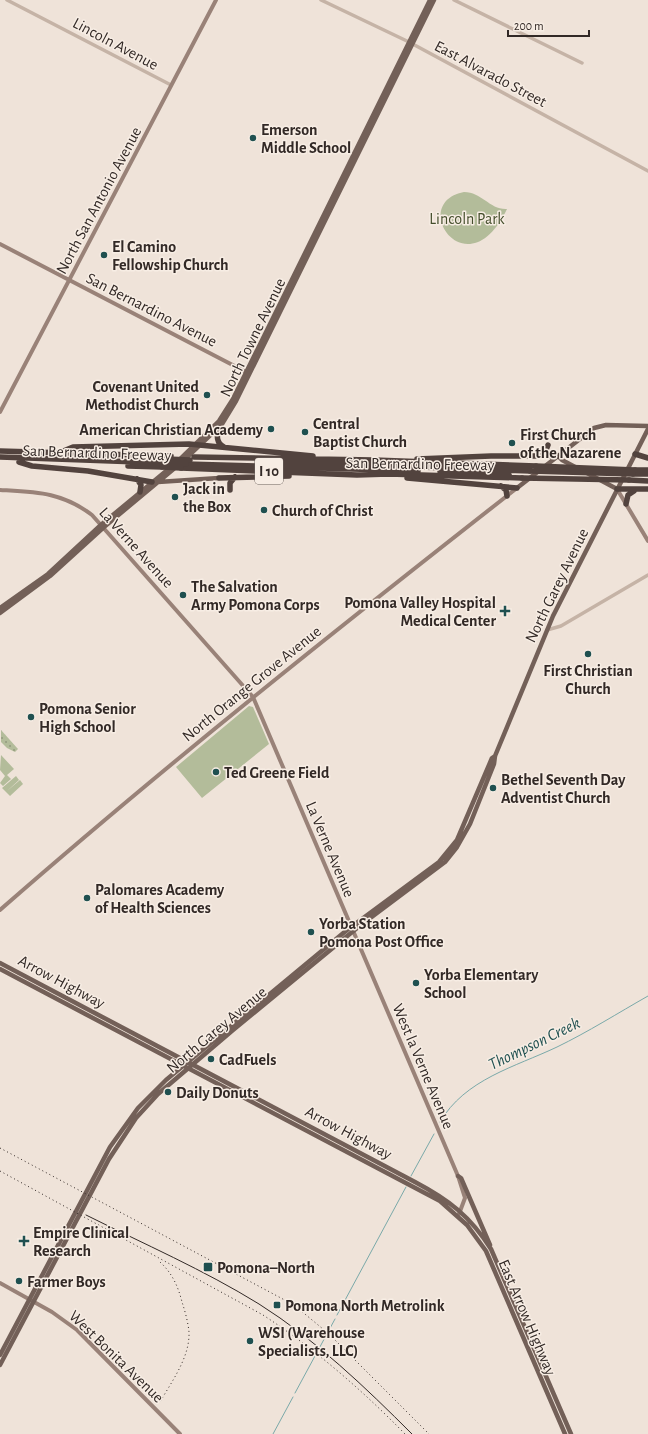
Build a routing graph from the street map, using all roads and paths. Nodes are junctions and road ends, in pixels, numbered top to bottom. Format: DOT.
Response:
graph roads {
  1 [pos="7,0"];
  2 [pos="216,0"];
  3 [pos="321,0"];
  4 [pos="430,0"];
  5 [pos="434,0"];
  6 [pos="454,0"];
  7 [pos="410,43"];
  8 [pos="582,63"];
  9 [pos="171,86"];
  10 [pos="648,171"];
  11 [pos="0,244"];
  12 [pos="70,280"];
  13 [pos="248,373"];
  14 [pos="0,412"];
  15 [pos="648,426"];
  16 [pos="218,428"];
  17 [pos="648,429"];
  18 [pos="199,445"];
  19 [pos="548,445"];
  20 [pos="226,448"];
  21 [pos="0,452"];
  22 [pos="61,452"];
  23 [pos="636,454"];
  24 [pos="544,455"];
  25 [pos="558,456"];
  26 [pos="0,457"];
  27 [pos="648,458"];
  28 [pos="357,460"];
  29 [pos="374,460"];
  30 [pos="0,461"];
  31 [pos="19,462"];
  32 [pos="188,462"];
  33 [pos="166,465"];
  34 [pos="648,470"];
  35 [pos="634,472"];
  36 [pos="389,474"];
  37 [pos="648,474"];
  38 [pos="357,475"];
  39 [pos="235,477"];
  40 [pos="220,478"];
  41 [pos="512,478"];
  42 [pos="136,479"];
  43 [pos="177,480"];
  44 [pos="648,481"];
  45 [pos="155,482"];
  46 [pos="501,486"];
  47 [pos="517,488"];
  48 [pos="617,489"];
  49 [pos="648,489"];
  50 [pos="0,490"];
  51 [pos="230,490"];
  52 [pos="636,490"];
  53 [pos="140,492"];
  54 [pos="507,496"];
  55 [pos="626,504"];
  56 [pos="103,526"];
  57 [pos="648,541"];
  58 [pos="648,575"];
  59 [pos="0,608"];
  60 [pos="0,613"];
  61 [pos="546,630"];
  62 [pos="253,697"];
  63 [pos="495,756"];
  64 [pos="470,813"];
  65 [pos="465,834"];
  66 [pos="0,910"];
  67 [pos="352,929"];
  68 [pos="0,963"];
  69 [pos="0,969"];
  70 [pos="296,972"];
  71 [pos="294,980"];
  72 [pos="247,1013"];
  73 [pos="232,1024"];
  74 [pos="239,1025"];
  75 [pos="222,1040"];
  76 [pos="188,1065"];
  77 [pos="131,1117"];
  78 [pos="127,1131"];
  79 [pos="105,1157"];
  80 [pos="104,1168"];
  81 [pos="458,1176"];
  82 [pos="459,1214"];
  83 [pos="491,1249"];
  84 [pos="0,1283"];
  85 [pos="31,1300"];
  86 [pos="0,1355"];
  87 [pos="0,1365"];
  88 [pos="180,1434"];
  89 [pos="565,1434"];
  90 [pos="571,1434"];
  1 -- 9 [label="street, Lincoln Avenue"];
  2 -- 9 [label="main road, North San Antonio Avenue"];
  3 -- 7 [label="street, East Alvarado Street"];
  4 -- 7 [label="main road, North Towne Avenue"];
  5 -- 7 [label="main road, North Towne Avenue"];
  6 -- 8 [label="street"];
  7 -- 10 [label="street, East Alvarado Street"];
  7 -- 13 [label="main road, North Towne Avenue"];
  9 -- 12 [label="main road, North San Antonio Avenue"];
  11 -- 12 [label="main road, San Bernardino Avenue"];
  12 -- 13 [label="main road, San Bernardino Avenue"];
  12 -- 14 [label="main road, North San Antonio Avenue"];
  13 -- 16 [label="main road, North Towne Avenue"];
  13 -- 18 [label="main road, North Towne Avenue"];
  15 -- 25 [label="main road, North Orange Grove Avenue"];
  16 -- 18 [label="main road, North Towne Avenue"];
  16 -- 20 [label="highway"];
  17 -- 23 [label="main road, North Garey Avenue"];
  18 -- 20 [label="highway"];
  18 -- 22 [label="highway"];
  18 -- 33 [label="main road, North Towne Avenue"];
  19 -- 24 [label="highway"];
  20 -- 28 [label="highway"];
  21 -- 22 [label="highway, San Bernardino Freeway / I 10"];
  21 -- 33 [label="highway"];
  22 -- 33 [label="highway, San Bernardino Freeway / I 10"];
  23 -- 27 [label="highway"];
  23 -- 48 [label="main road, North Garey Avenue"];
  24 -- 25 [label="highway"];
  24 -- 29 [label="highway"];
  25 -- 47 [label="main road, North Orange Grove Avenue"];
  25 -- 48 [label="main road"];
  26 -- 33 [label="highway"];
  28 -- 29 [label="highway, San Bernardino Freeway / I 10"];
  28 -- 32 [label="highway, San Bernardino Freeway / I 10"];
  29 -- 35 [label="highway, San Bernardino Freeway / I 10, bridge"];
  30 -- 31 [label="highway, San Bernardino Freeway / I 10"];
  31 -- 33 [label="highway, San Bernardino Freeway / I 10"];
  31 -- 42 [label="highway"];
  32 -- 33 [label="highway, San Bernardino Freeway / I 10"];
  32 -- 33 [label="highway, San Bernardino Freeway / I 10, bridge"];
  32 -- 35 [label="highway, bridge"];
  32 -- 38 [label="highway, San Bernardino Freeway / I 10"];
  32 -- 41 [label="highway"];
  33 -- 43 [label="main road"];
  33 -- 45 [label="main road, North Towne Avenue"];
  34 -- 35 [label="highway, San Bernardino Freeway / I 10"];
  35 -- 37 [label="highway"];
  36 -- 38 [label="highway, San Bernardino Freeway / I 10"];
  36 -- 41 [label="highway, San Bernardino Freeway / I 10"];
  36 -- 46 [label="highway"];
  38 -- 39 [label="highway"];
  39 -- 40 [label="highway"];
  39 -- 51 [label="highway"];
  40 -- 43 [label="main road"];
  41 -- 44 [label="highway, San Bernardino Freeway / I 10, bridge"];
  42 -- 45 [label="highway"];
  42 -- 53 [label="highway"];
  43 -- 45 [label="main road"];
  45 -- 53 [label="main road, North Towne Avenue"];
  45 -- 56 [label="main road, North Towne Avenue"];
  46 -- 47 [label="highway"];
  46 -- 54 [label="highway"];
  47 -- 54 [label="main road, North Orange Grove Avenue"];
  48 -- 52 [label="highway"];
  48 -- 55 [label="main road"];
  48 -- 61 [label="main road, North Garey Avenue"];
  49 -- 52 [label="highway"];
  50 -- 56 [label="main road, La Verne Avenue"];
  52 -- 55 [label="highway"];
  53 -- 56 [label="main road, North Towne Avenue"];
  54 -- 62 [label="main road, North Orange Grove Avenue"];
  55 -- 57 [label="main road"];
  56 -- 59 [label="main road, North Towne Avenue"];
  56 -- 60 [label="main road, North Towne Avenue"];
  56 -- 62 [label="main road, La Verne Avenue"];
  58 -- 61 [label="street"];
  61 -- 63 [label="main road, North Garey Avenue"];
  62 -- 66 [label="main road, North Orange Grove Avenue"];
  62 -- 67 [label="main road, La Verne Avenue"];
  63 -- 64 [label="main road, North Garey Avenue"];
  63 -- 65 [label="main road, North Garey Avenue"];
  64 -- 65 [label="main road"];
  64 -- 67 [label="main road, North Garey Avenue"];
  65 -- 67 [label="main road, North Garey Avenue"];
  67 -- 70 [label="main road, North Garey Avenue"];
  67 -- 71 [label="main road, North Garey Avenue"];
  67 -- 81 [label="main road, West la Verne Avenue"];
  68 -- 76 [label="main road, Arrow Highway"];
  69 -- 76 [label="main road, Arrow Highway"];
  70 -- 71 [label="main road"];
  70 -- 72 [label="main road, North Garey Avenue"];
  71 -- 74 [label="main road, North Garey Avenue"];
  72 -- 73 [label="main road, North Garey Avenue"];
  72 -- 74 [label="main road"];
  73 -- 75 [label="main road"];
  73 -- 76 [label="main road, North Garey Avenue"];
  74 -- 75 [label="main road, North Garey Avenue"];
  75 -- 76 [label="main road, North Garey Avenue"];
  76 -- 77 [label="main road, North Garey Avenue"];
  76 -- 78 [label="main road, North Garey Avenue"];
  76 -- 82 [label="main road, Arrow Highway"];
  77 -- 78 [label="main road"];
  77 -- 79 [label="main road, North Garey Avenue"];
  78 -- 80 [label="main road, North Garey Avenue"];
  79 -- 80 [label="main road"];
  79 -- 85 [label="main road, North Garey Avenue"];
  80 -- 85 [label="main road, North Garey Avenue"];
  81 -- 82 [label="main road, West la Verne Avenue"];
  81 -- 83 [label="main road"];
  82 -- 83 [label="main road, Arrow Highway"];
  82 -- 89 [label="main road, East Arrow Highway"];
  83 -- 90 [label="main road, Arrow Highway"];
  84 -- 85 [label="main road, West Bonita Avenue"];
  85 -- 86 [label="main road, North Garey Avenue"];
  85 -- 87 [label="main road, North Garey Avenue"];
  85 -- 88 [label="main road, West Bonita Avenue"];
}
